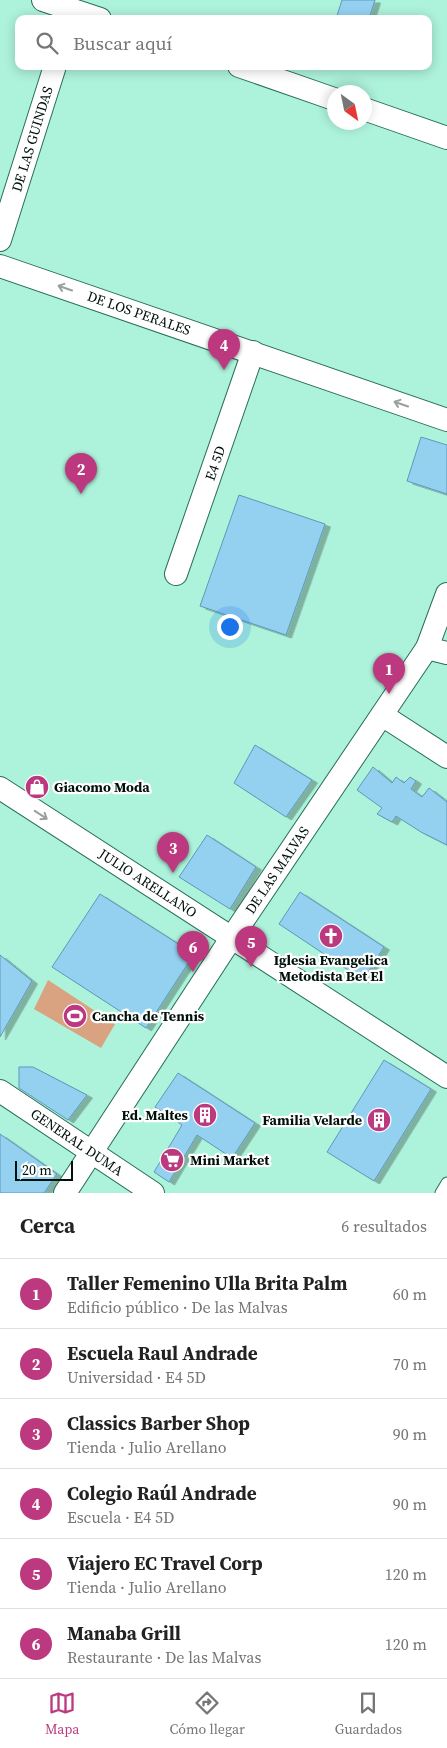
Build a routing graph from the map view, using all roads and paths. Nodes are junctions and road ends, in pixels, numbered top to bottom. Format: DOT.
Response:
graph roads {
  1 [pos="43,0"];
  2 [pos="71,14"];
  3 [pos="53,70"];
  4 [pos="251,70"];
  5 [pos="327,97"];
  6 [pos="372,112"];
  7 [pos="447,138"];
  8 [pos="0,240"];
  9 [pos="0,266"];
  10 [pos="253,352"];
  11 [pos="447,420"];
  12 [pos="176,574"];
  13 [pos="447,594"];
  14 [pos="437,650"];
  15 [pos="382,714"];
  16 [pos="447,757"];
  17 [pos="0,788"];
  18 [pos="232,937"];
  19 [pos="447,1077"];
  20 [pos="0,1091"];
  21 [pos="92,1151"];
  22 [pos="447,1183"];
  23 [pos="65,1193"];
  24 [pos="153,1193"];
  25 [pos="441,1193"];
  1 -- 2 [label="street"];
  3 -- 8 [label="street, DE LAS GUINDAS"];
  4 -- 5 [label="street"];
  6 -- 7 [label="street"];
  10 -- 9 [label="street, DE LOS PERALES, one-way"];
  11 -- 10 [label="street, DE LOS PERALES, one-way"];
  10 -- 12 [label="street, E4 5D"];
  13 -- 14 [label="street, DE LAS MALVAS"];
  14 -- 15 [label="street, DE LAS MALVAS"];
  15 -- 16 [label="street"];
  15 -- 18 [label="street, DE LAS MALVAS"];
  17 -- 18 [label="street, JULIO ARELLANO, one-way"];
  18 -- 19 [label="street, JULIO ARELLANO"];
  18 -- 21 [label="street, DE LAS MALVAS"];
  20 -- 21 [label="street, GENERAL DUMA"];
  21 -- 23 [label="street, DE LAS MALVAS"];
  21 -- 24 [label="street, GENERAL DUMA"];
  22 -- 25 [label="lane"];
}
